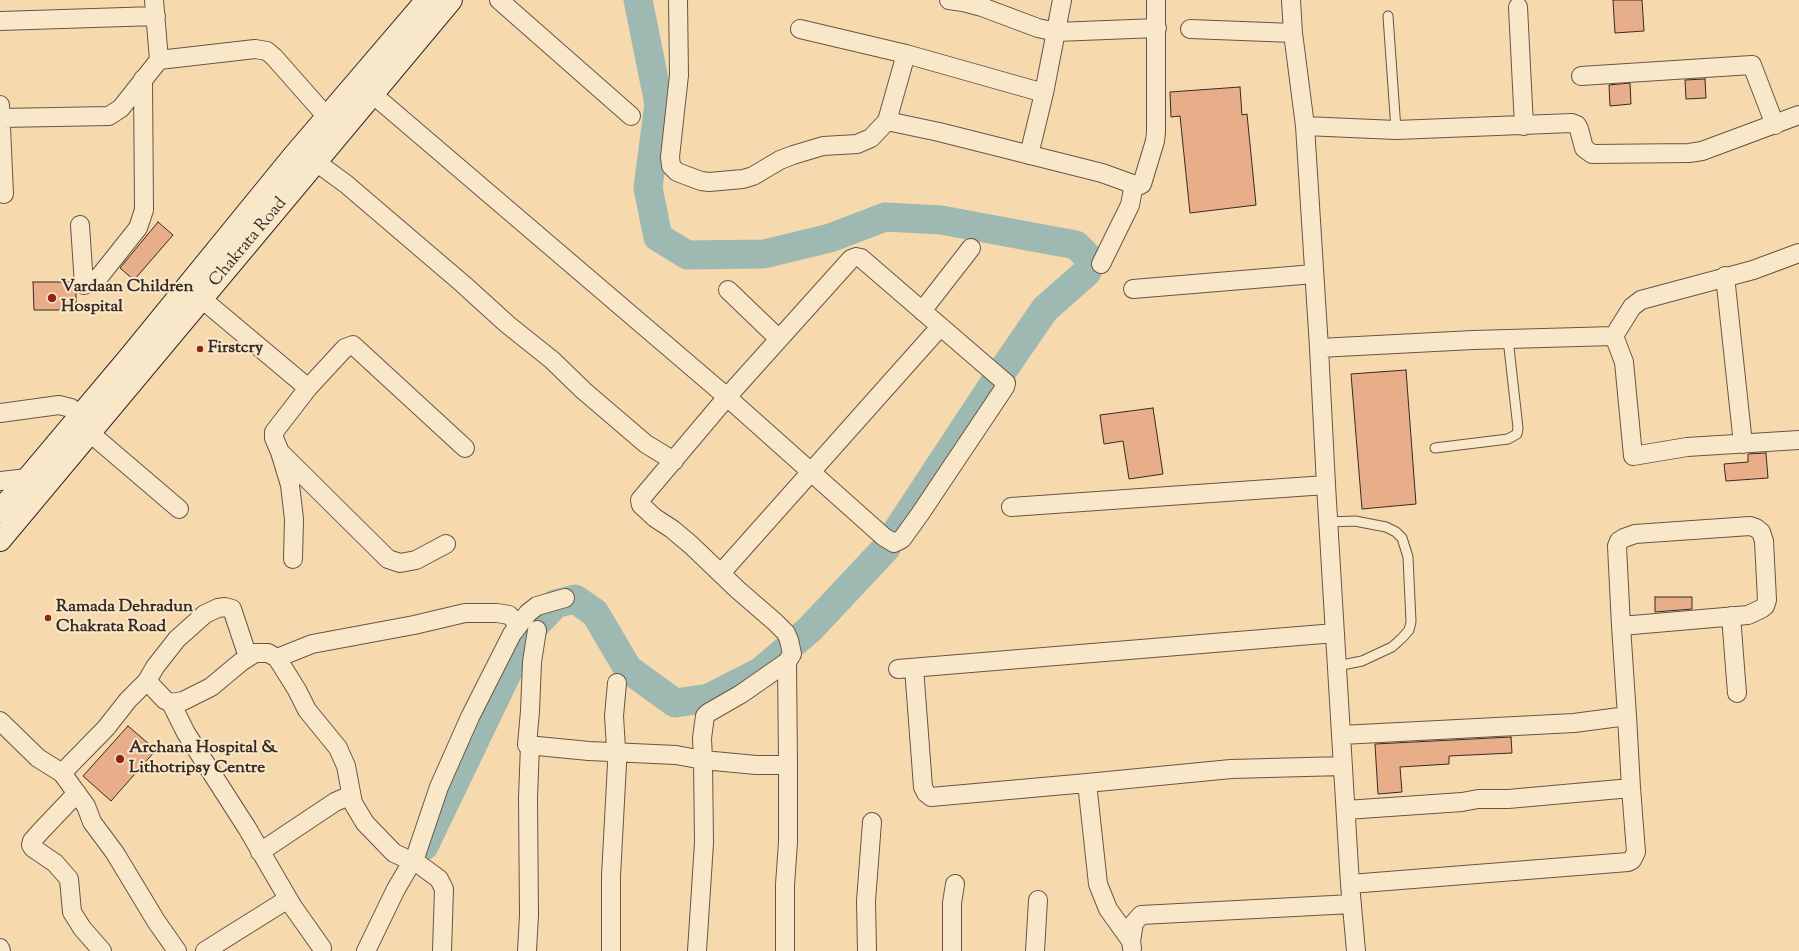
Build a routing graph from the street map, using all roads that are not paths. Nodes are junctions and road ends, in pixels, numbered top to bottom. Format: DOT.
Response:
graph roads {
  1 [pos="427,0"];
  2 [pos="451,0"];
  3 [pos="499,0"];
  4 [pos="678,0"];
  5 [pos="949,0"];
  6 [pos="1062,0"];
  7 [pos="1156,0"];
  8 [pos="1291,0"];
  9 [pos="1518,7"];
  10 [pos="155,8"];
  11 [pos="1388,16"];
  12 [pos="0,20"];
  13 [pos="1157,28"];
  14 [pos="800,29"];
  15 [pos="1190,30"];
  16 [pos="1056,32"];
  17 [pos="1293,33"];
  18 [pos="906,54"];
  19 [pos="159,60"];
  20 [pos="1581,76"];
  21 [pos="143,79"];
  22 [pos="366,88"];
  23 [pos="1044,93"];
  24 [pos="0,112"];
  25 [pos="1799,115"];
  26 [pos="630,116"];
  27 [pos="327,117"];
  28 [pos="887,121"];
  29 [pos="1775,125"];
  30 [pos="1305,126"];
  31 [pos="1524,126"];
  32 [pos="1396,130"];
  33 [pos="1029,154"];
  34 [pos="316,162"];
  35 [pos="1134,184"];
  36 [pos="4,194"];
  37 [pos="80,225"];
  38 [pos="971,248"];
  39 [pos="1799,253"];
  40 [pos="1101,264"];
  41 [pos="1314,274"];
  42 [pos="1725,276"];
  43 [pos="1133,289"];
  44 [pos="728,290"];
  45 [pos="202,299"];
  46 [pos="922,311"];
  47 [pos="940,327"];
  48 [pos="1614,336"];
  49 [pos="1508,338"];
  50 [pos="779,340"];
  51 [pos="1319,348"];
  52 [pos="308,388"];
  53 [pos="727,397"];
  54 [pos="0,413"];
  55 [pos="86,424"];
  56 [pos="1799,440"];
  57 [pos="1743,444"];
  58 [pos="465,448"];
  59 [pos="1436,448"];
  60 [pos="280,452"];
  61 [pos="674,461"];
  62 [pos="811,472"];
  63 [pos="28,478"];
  64 [pos="0,481"];
  65 [pos="1326,485"];
  66 [pos="1011,507"];
  67 [pos="179,509"];
  68 [pos="0,512"];
  69 [pos="1328,522"];
  70 [pos="0,540"];
  71 [pos="446,544"];
  72 [pos="293,559"];
  73 [pos="721,573"];
  74 [pos="565,598"];
  75 [pos="1731,616"];
  76 [pos="518,624"];
  77 [pos="1621,626"];
  78 [pos="537,630"];
  79 [pos="1335,634"];
  80 [pos="248,657"];
  81 [pos="277,658"];
  82 [pos="787,662"];
  83 [pos="1337,666"];
  84 [pos="146,681"];
  85 [pos="617,683"];
  86 [pos="1737,693"];
  87 [pos="171,703"];
  88 [pos="1627,716"];
  89 [pos="0,721"];
  90 [pos="1341,735"];
  91 [pos="530,745"];
  92 [pos="617,752"];
  93 [pos="703,760"];
  94 [pos="788,765"];
  95 [pos="1343,766"];
  96 [pos="62,773"];
  97 [pos="1087,782"];
  98 [pos="1631,788"];
  99 [pos="77,793"];
  100 [pos="351,795"];
  101 [pos="1346,810"];
  102 [pos="872,822"];
  103 [pos="260,852"];
  104 [pos="412,863"];
  105 [pos="955,884"];
  106 [pos="1350,884"];
  107 [pos="288,899"];
  108 [pos="1038,900"];
  109 [pos="1352,904"];
  110 [pos="1132,946"];
  111 [pos="0,948"];
  112 [pos="322,948"];
  113 [pos="1,951"];
  114 [pos="102,951"];
  115 [pos="177,951"];
  116 [pos="206,951"];
  117 [pos="366,951"];
  118 [pos="442,951"];
  119 [pos="527,951"];
  120 [pos="611,951"];
  121 [pos="697,951"];
  122 [pos="785,951"];
  123 [pos="867,951"];
  124 [pos="952,951"];
  125 [pos="1035,951"];
  126 [pos="1356,951"];
  1 -- 22 [label="main road, Chakrata Road"];
  2 -- 22 [label="main road, Chakrata Road"];
  3 -- 26 [label="street"];
  4 -- 28 [label="street"];
  5 -- 16 [label="street"];
  6 -- 16 [label="street"];
  7 -- 13 [label="street"];
  8 -- 17 [label="street"];
  9 -- 31 [label="street"];
  10 -- 12 [label="street"];
  10 -- 19 [label="street"];
  11 -- 32 [label="lane"];
  13 -- 16 [label="street"];
  13 -- 35 [label="street"];
  14 -- 18 [label="street"];
  15 -- 17 [label="street"];
  16 -- 23 [label="street"];
  17 -- 30 [label="street"];
  18 -- 23 [label="street"];
  18 -- 28 [label="street"];
  19 -- 21 [label="street"];
  19 -- 27 [label="street"];
  20 -- 29 [label="street"];
  21 -- 24 [label="street"];
  21 -- 37 [label="street"];
  22 -- 27 [label="main road, Chakrata Road"];
  22 -- 34 [label="main road, Chakrata Road"];
  22 -- 53 [label="street"];
  23 -- 33 [label="street"];
  24 -- 36 [label="street"];
  25 -- 29 [label="street"];
  27 -- 55 [label="main road, Chakrata Road"];
  28 -- 33 [label="street"];
  29 -- 31 [label="street"];
  30 -- 32 [label="street"];
  30 -- 41 [label="street"];
  31 -- 32 [label="street"];
  33 -- 35 [label="street"];
  34 -- 45 [label="main road, Chakrata Road"];
  34 -- 61 [label="street"];
  35 -- 40 [label="street"];
  38 -- 46 [label="street"];
  39 -- 42 [label="street"];
  41 -- 43 [label="street"];
  41 -- 51 [label="street"];
  42 -- 48 [label="street"];
  42 -- 57 [label="street"];
  44 -- 50 [label="street"];
  45 -- 52 [label="street"];
  45 -- 55 [label="main road, Chakrata Road"];
  46 -- 47 [label="street"];
  46 -- 50 [label="street"];
  47 -- 62 [label="street"];
  47 -- 62 [label="street"];
  48 -- 49 [label="street"];
  48 -- 57 [label="street"];
  49 -- 51 [label="street"];
  49 -- 59 [label="lane"];
  50 -- 53 [label="street"];
  51 -- 65 [label="street"];
  52 -- 58 [label="street"];
  52 -- 60 [label="street"];
  53 -- 61 [label="street"];
  53 -- 62 [label="street"];
  54 -- 55 [label="street"];
  55 -- 63 [label="main road, Chakrata Road"];
  55 -- 67 [label="street"];
  55 -- 70 [label="main road, Chakrata Road"];
  56 -- 57 [label="street"];
  60 -- 71 [label="street"];
  60 -- 72 [label="street"];
  61 -- 73 [label="street"];
  62 -- 73 [label="street"];
  63 -- 64 [label="street"];
  63 -- 68 [label="main road, Chakrata Road"];
  65 -- 66 [label="street"];
  65 -- 69 [label="street"];
  69 -- 79 [label="street"];
  69 -- 83 [label="lane"];
  73 -- 82 [label="street"];
  74 -- 76 [label="street"];
  75 -- 77 [label="street"];
  75 -- 77 [label="street"];
  75 -- 86 [label="street"];
  76 -- 81 [label="street"];
  76 -- 104 [label="street"];
  77 -- 88 [label="street"];
  78 -- 91 [label="street"];
  79 -- 83 [label="street"];
  79 -- 97 [label="street"];
  80 -- 81 [label="street"];
  80 -- 84 [label="street"];
  80 -- 87 [label="street"];
  81 -- 100 [label="street"];
  82 -- 93 [label="street"];
  82 -- 94 [label="street"];
  83 -- 90 [label="street"];
  84 -- 87 [label="street"];
  84 -- 96 [label="street"];
  85 -- 92 [label="street"];
  87 -- 103 [label="street"];
  88 -- 90 [label="street"];
  88 -- 98 [label="street"];
  89 -- 96 [label="street"];
  90 -- 95 [label="street"];
  91 -- 92 [label="street"];
  91 -- 119 [label="street"];
  92 -- 93 [label="street"];
  92 -- 120 [label="street"];
  93 -- 94 [label="street"];
  93 -- 121 [label="street"];
  94 -- 122 [label="street"];
  95 -- 97 [label="street"];
  95 -- 101 [label="street"];
  96 -- 99 [label="street"];
  97 -- 110 [label="street"];
  98 -- 101 [label="street"];
  98 -- 106 [label="street"];
  99 -- 114 [label="street"];
  99 -- 115 [label="street"];
  100 -- 103 [label="street"];
  100 -- 104 [label="street"];
  101 -- 106 [label="street"];
  102 -- 123 [label="street"];
  103 -- 107 [label="street"];
  104 -- 117 [label="street"];
  104 -- 118 [label="street"];
  105 -- 124 [label="street"];
  106 -- 109 [label="street"];
  107 -- 112 [label="street"];
  107 -- 116 [label="street"];
  108 -- 125 [label="street"];
  109 -- 110 [label="street"];
  109 -- 126 [label="street"];
  111 -- 113 [label="street"];
}
